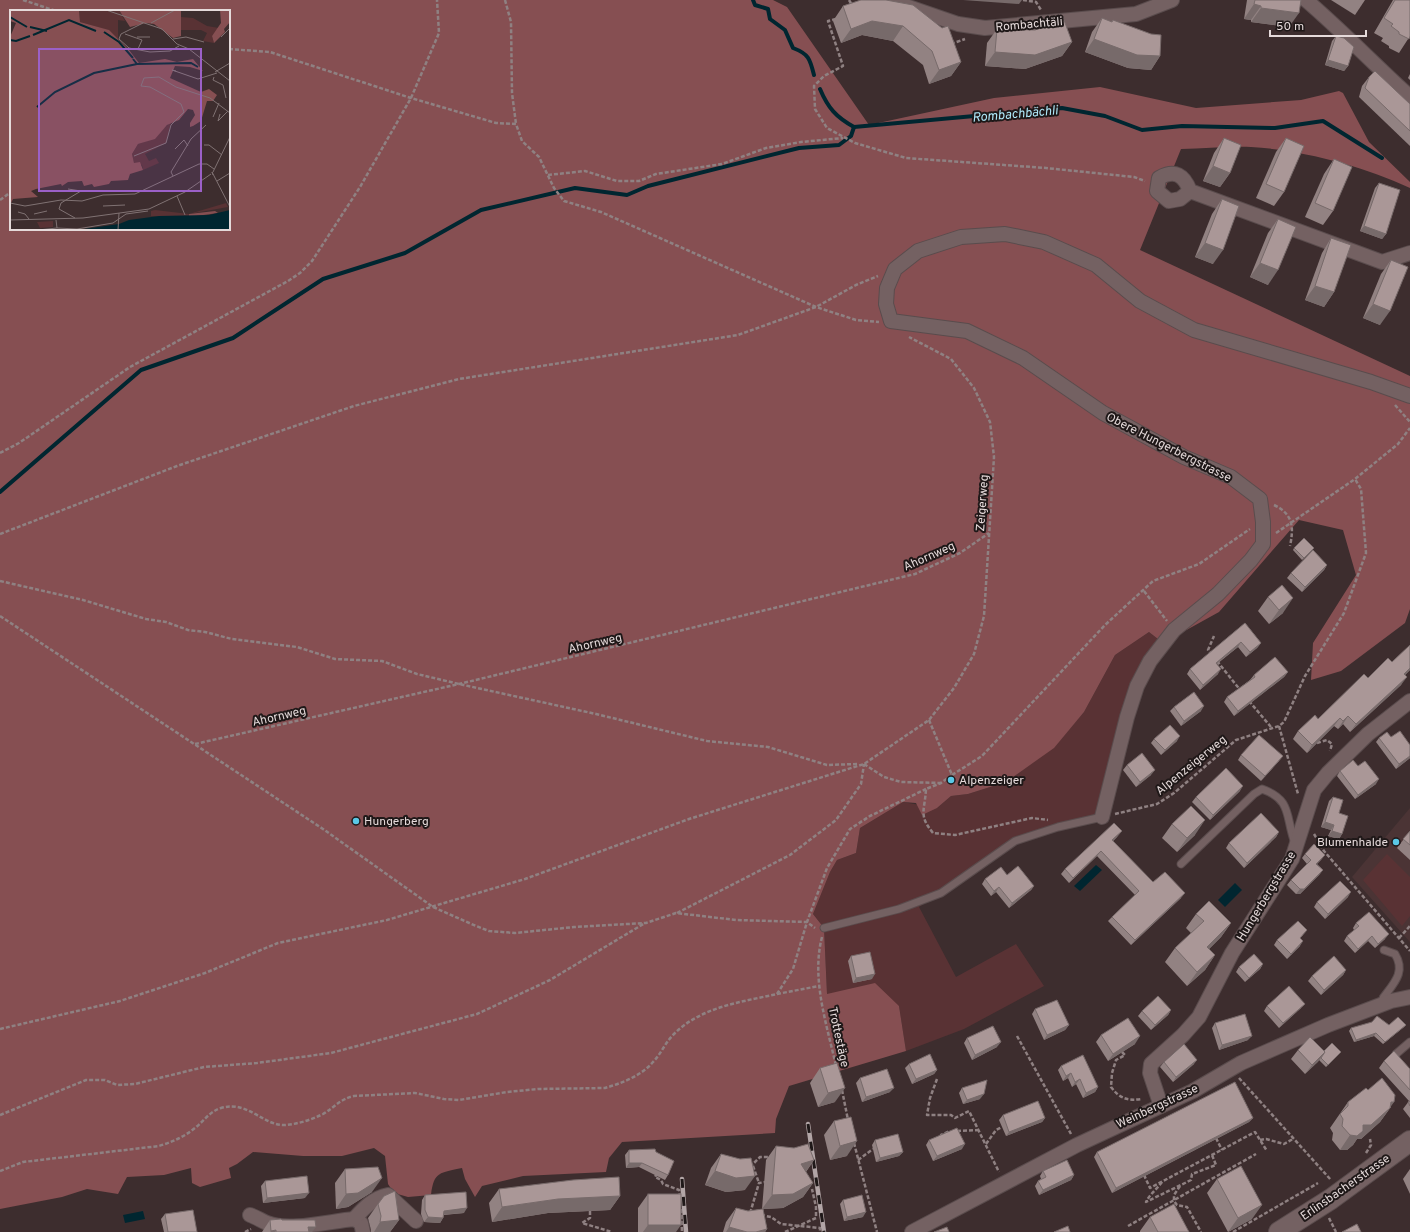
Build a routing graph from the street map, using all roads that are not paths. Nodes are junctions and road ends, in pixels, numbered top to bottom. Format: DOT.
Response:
graph roads {
  1 [pos="888,0"];
  2 [pos="1172,0"];
  3 [pos="1306,0"];
  4 [pos="1410,97"];
  5 [pos="1190,191"];
  6 [pos="1410,254"];
  7 [pos="1410,396"];
  8 [pos="1410,701"];
  9 [pos="1102,817"];
  10 [pos="1297,847"];
  11 [pos="1181,864"];
  12 [pos="824,928"];
  13 [pos="1384,950"];
  14 [pos="1410,997"];
  15 [pos="1386,1003"];
  16 [pos="1410,1042"];
  17 [pos="1396,1054"];
  18 [pos="1160,1101"];
  19 [pos="1410,1141"];
  20 [pos="250,1215"];
  21 [pos="354,1219"];
  22 [pos="416,1221"];
  23 [pos="363,1232"];
  24 [pos="912,1232"];
  25 [pos="1280,1232"];
  1 -- 2 [label="street, Rombachtäli"];
  3 -- 4 [label="street"];
  5 -- 5 [label="street"];
  5 -- 6 [label="street"];
  7 -- 9 [label="street, Obere Hungerbergstrasse"];
  8 -- 10 [label="street, Hungerbergstrasse"];
  9 -- 12 [label="lane"];
  10 -- 11 [label="lane"];
  10 -- 18 [label="street, Hungerbergstrasse"];
  13 -- 15 [label="lane"];
  14 -- 15 [label="street, Weinbergstrasse"];
  15 -- 18 [label="street, Weinbergstrasse"];
  16 -- 17 [label="lane"];
  18 -- 24 [label="street, Weinbergstrasse"];
  19 -- 25 [label="main road, Erlinsbacherstrasse"];
  20 -- 21 [label="street"];
  21 -- 22 [label="street"];
  21 -- 23 [label="street"];
}
